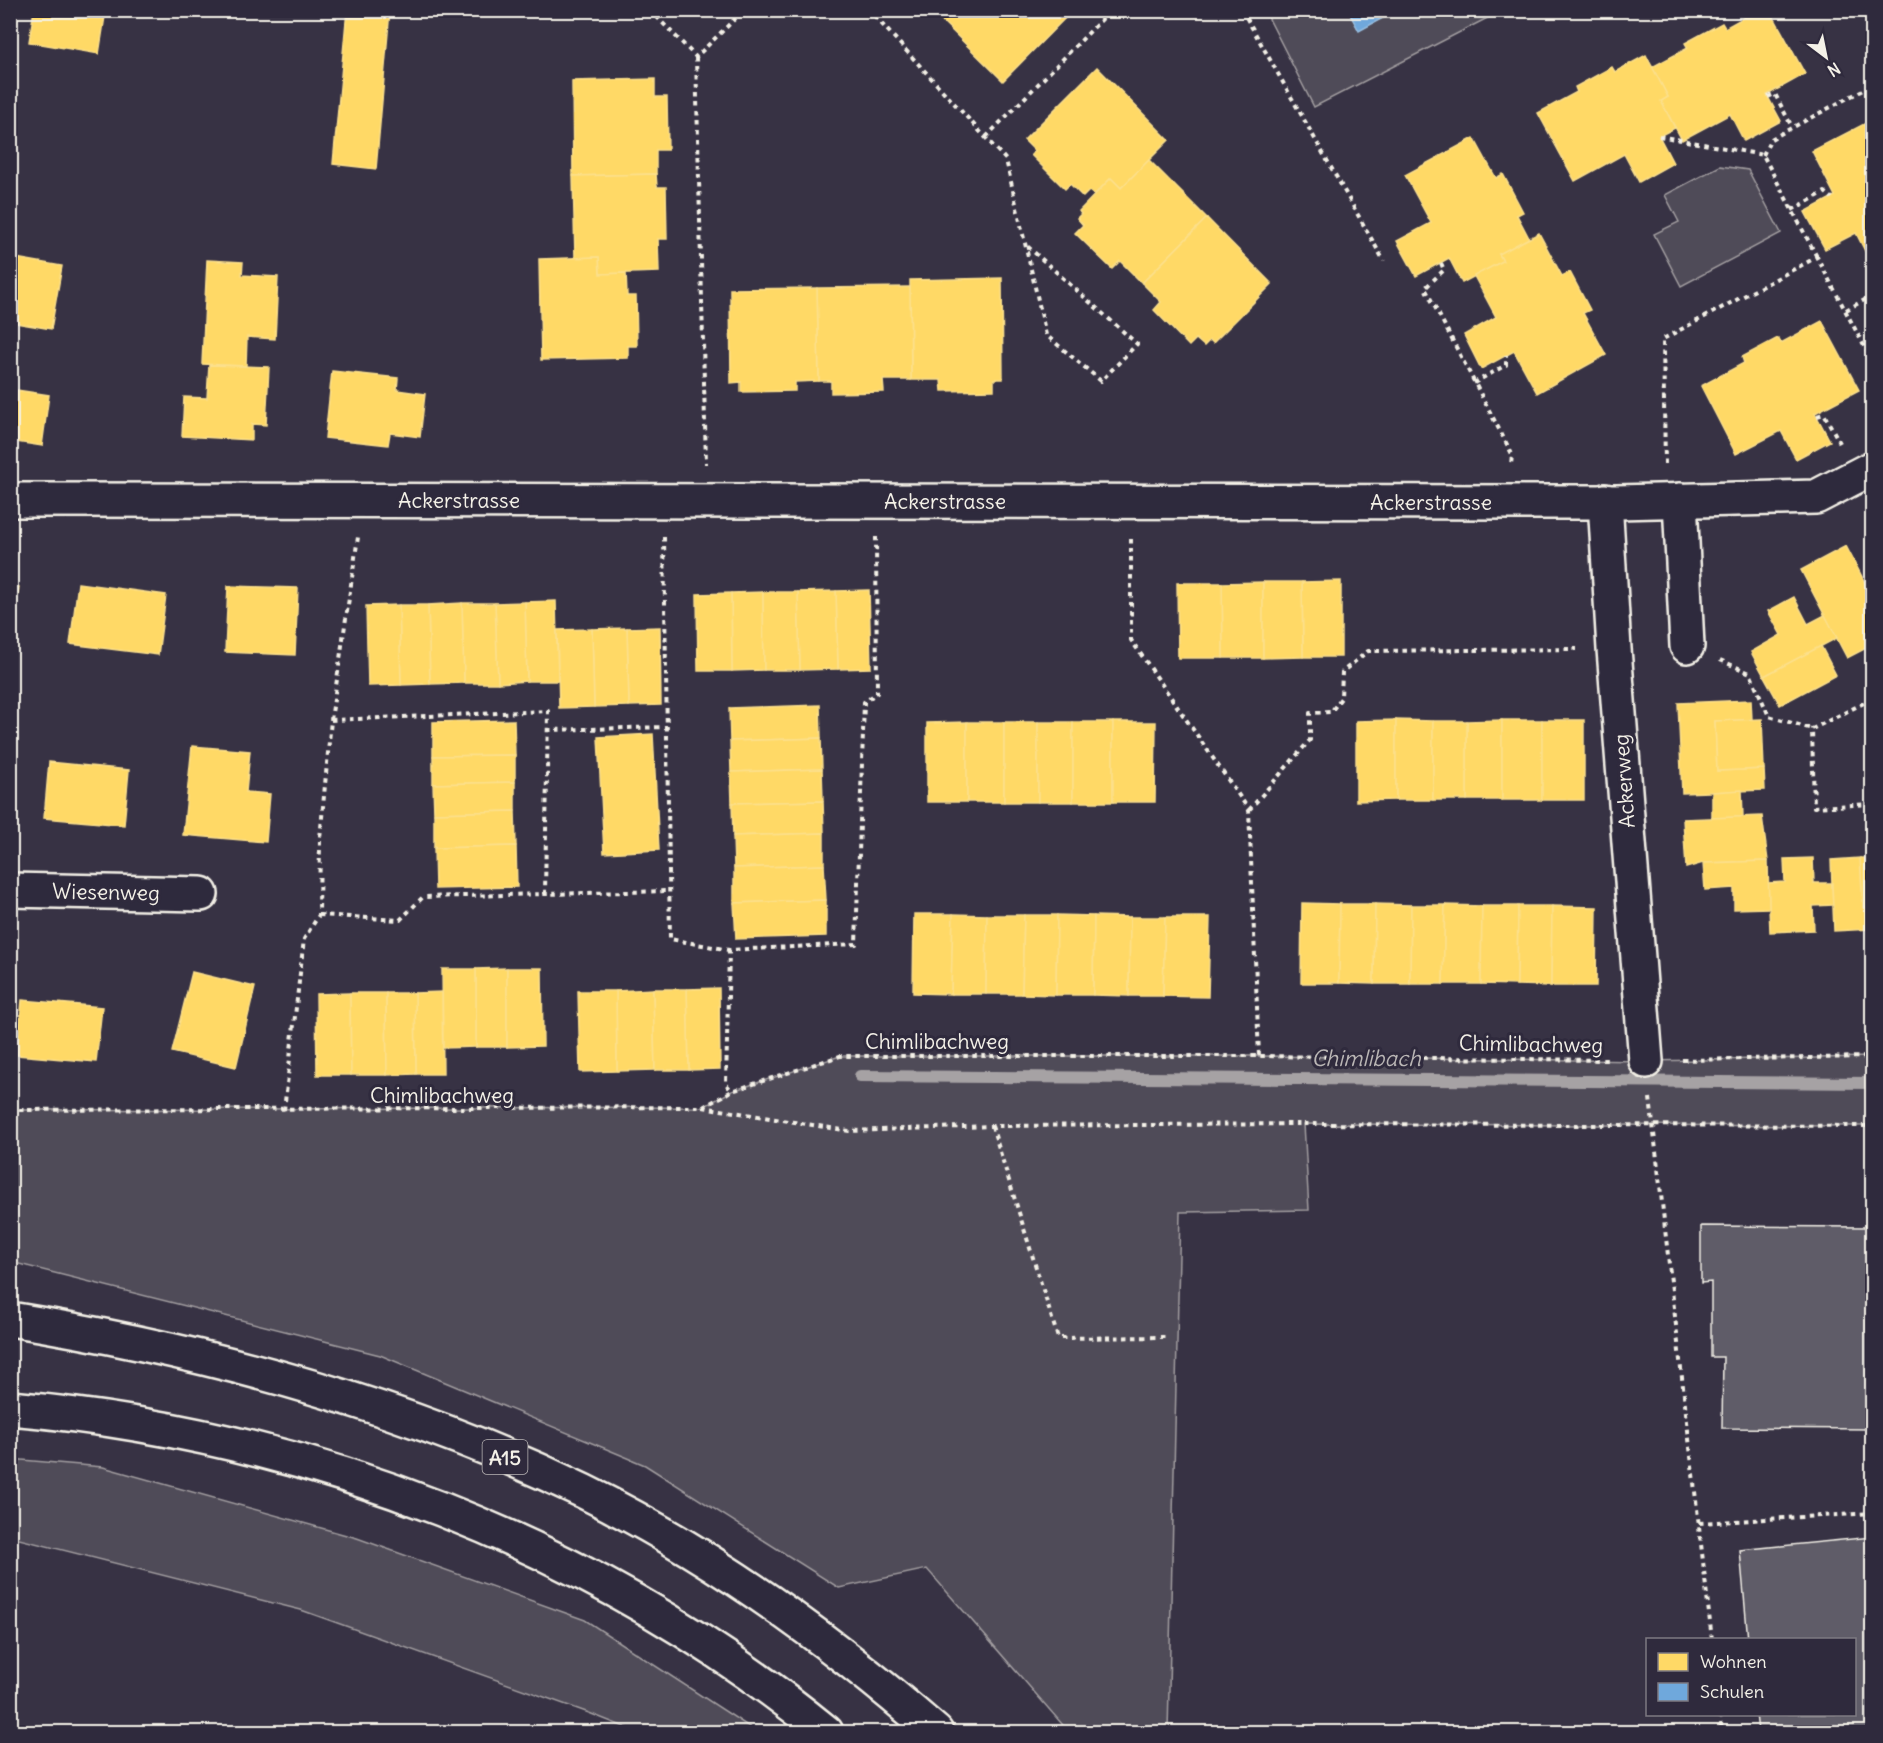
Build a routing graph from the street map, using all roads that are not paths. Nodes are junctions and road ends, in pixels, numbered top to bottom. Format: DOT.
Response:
graph roads {
  1 [pos="1872,470"];
  2 [pos="10,500"];
  3 [pos="1673,500"];
  4 [pos="1605,501"];
  5 [pos="1687,646"];
  6 [pos="10,890"];
  7 [pos="201,894"];
  8 [pos="1646,1061"];
  9 [pos="10,1319"];
  10 [pos="10,1408"];
  11 [pos="826,1732"];
  12 [pos="936,1732"];
  1 -- 3 [label="main road, Ackerstrasse"];
  2 -- 4 [label="main road, Ackerstrasse"];
  3 -- 4 [label="main road, Ackerstrasse"];
  3 -- 5 [label="main road"];
  4 -- 8 [label="main road, Ackerweg"];
  6 -- 7 [label="main road, Wiesenweg"];
  9 -- 12 [label="main road, A15"];
  10 -- 11 [label="main road"];
}
